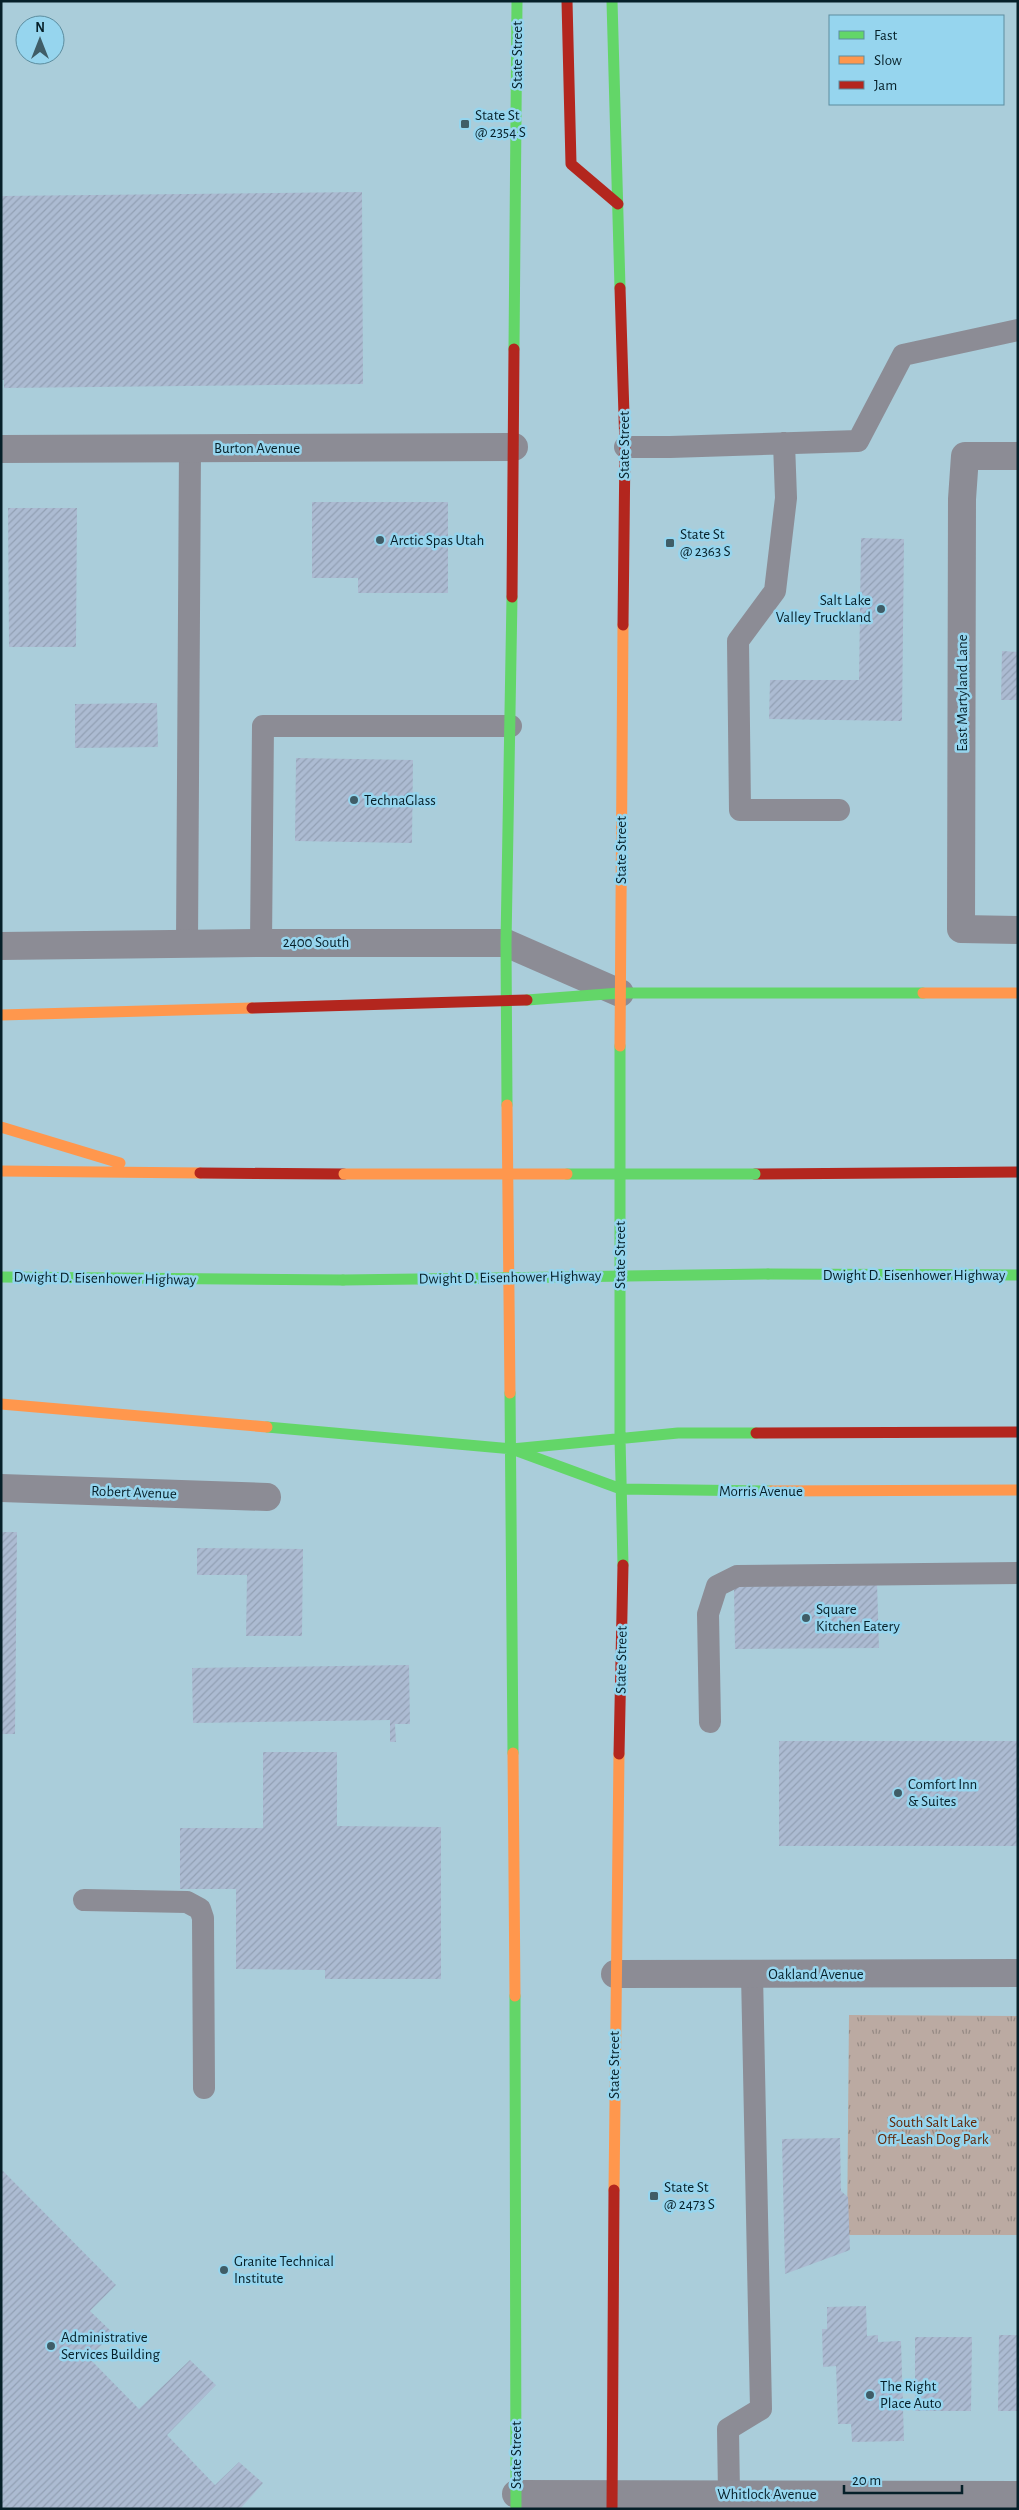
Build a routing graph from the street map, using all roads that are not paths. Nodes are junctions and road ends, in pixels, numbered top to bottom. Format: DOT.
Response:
graph roads {
  1 [pos="517,1"];
  2 [pos="567,1"];
  3 [pos="612,1"];
  4 [pos="618,204"];
  5 [pos="1018,330"];
  6 [pos="784,443"];
  7 [pos="514,447"];
  8 [pos="625,447"];
  9 [pos="1,448"];
  10 [pos="190,448"];
  11 [pos="1018,456"];
  12 [pos="511,726"];
  13 [pos="839,810"];
  14 [pos="1018,930"];
  15 [pos="261,943"];
  16 [pos="506,943"];
  17 [pos="187,944"];
  18 [pos="1,946"];
  19 [pos="620,992"];
  20 [pos="1018,993"];
  21 [pos="507,1001"];
  22 [pos="1,1015"];
  23 [pos="1,1127"];
  24 [pos="1,1171"];
  25 [pos="150,1172"];
  26 [pos="1018,1172"];
  27 [pos="1018,1275"];
  28 [pos="1,1277"];
  29 [pos="1,1404"];
  30 [pos="1018,1432"];
  31 [pos="620,1438"];
  32 [pos="512,1449"];
  33 [pos="1,1488"];
  34 [pos="621,1489"];
  35 [pos="1018,1490"];
  36 [pos="267,1497"];
  37 [pos="1018,1574"];
  38 [pos="710,1722"];
  39 [pos="84,1900"];
  40 [pos="1018,1973"];
  41 [pos="615,1974"];
  42 [pos="752,1974"];
  43 [pos="204,2088"];
  44 [pos="729,2494"];
  45 [pos="1018,2495"];
  46 [pos="516,2502"];
  47 [pos="612,2502"];
  48 [pos="871,2502"];
  1 -- 7 [label="main road, State Street"];
  2 -- 4 [label="main road"];
  3 -- 4 [label="main road, State Street"];
  4 -- 8 [label="main road, State Street"];
  5 -- 6 [label="lane"];
  6 -- 8 [label="lane"];
  6 -- 13 [label="lane"];
  7 -- 10 [label="street, Burton Avenue"];
  7 -- 12 [label="main road, State Street"];
  8 -- 19 [label="main road, State Street"];
  9 -- 10 [label="street, Burton Avenue"];
  10 -- 17 [label="lane"];
  11 -- 14 [label="street, East Martyland Lane"];
  12 -- 15 [label="lane"];
  12 -- 16 [label="main road, State Street"];
  15 -- 16 [label="street, 2400 South"];
  15 -- 17 [label="street, 2400 South"];
  16 -- 19 [label="street, 2400 South"];
  16 -- 21 [label="main road, State Street"];
  17 -- 18 [label="street, 2400 South"];
  19 -- 20 [label="main road"];
  19 -- 21 [label="main road"];
  19 -- 31 [label="main road, State Street"];
  21 -- 22 [label="main road"];
  21 -- 32 [label="main road, State Street"];
  23 -- 25 [label="main road"];
  24 -- 25 [label="main road"];
  25 -- 26 [label="main road, bridge"];
  27 -- 28 [label="main road, Dwight D. Eisenhower Highway, bridge"];
  29 -- 32 [label="main road"];
  30 -- 31 [label="main road"];
  31 -- 32 [label="main road"];
  31 -- 34 [label="main road, State Street"];
  32 -- 34 [label="main road, Morris Avenue"];
  32 -- 46 [label="main road, State Street"];
  33 -- 36 [label="street, Robert Avenue"];
  34 -- 35 [label="main road, Morris Avenue"];
  34 -- 41 [label="main road, State Street"];
  37 -- 38 [label="lane"];
  39 -- 43 [label="lane"];
  40 -- 42 [label="street, Oakland Avenue"];
  41 -- 42 [label="street, Oakland Avenue"];
  41 -- 47 [label="main road, State Street"];
  42 -- 44 [label="lane"];
  44 -- 47 [label="street, Whitlock Avenue"];
  44 -- 48 [label="street, Whitlock Avenue"];
  45 -- 48 [label="street, Whitlock Avenue"];
  46 -- 47 [label="street, Whitlock Avenue"];
}
